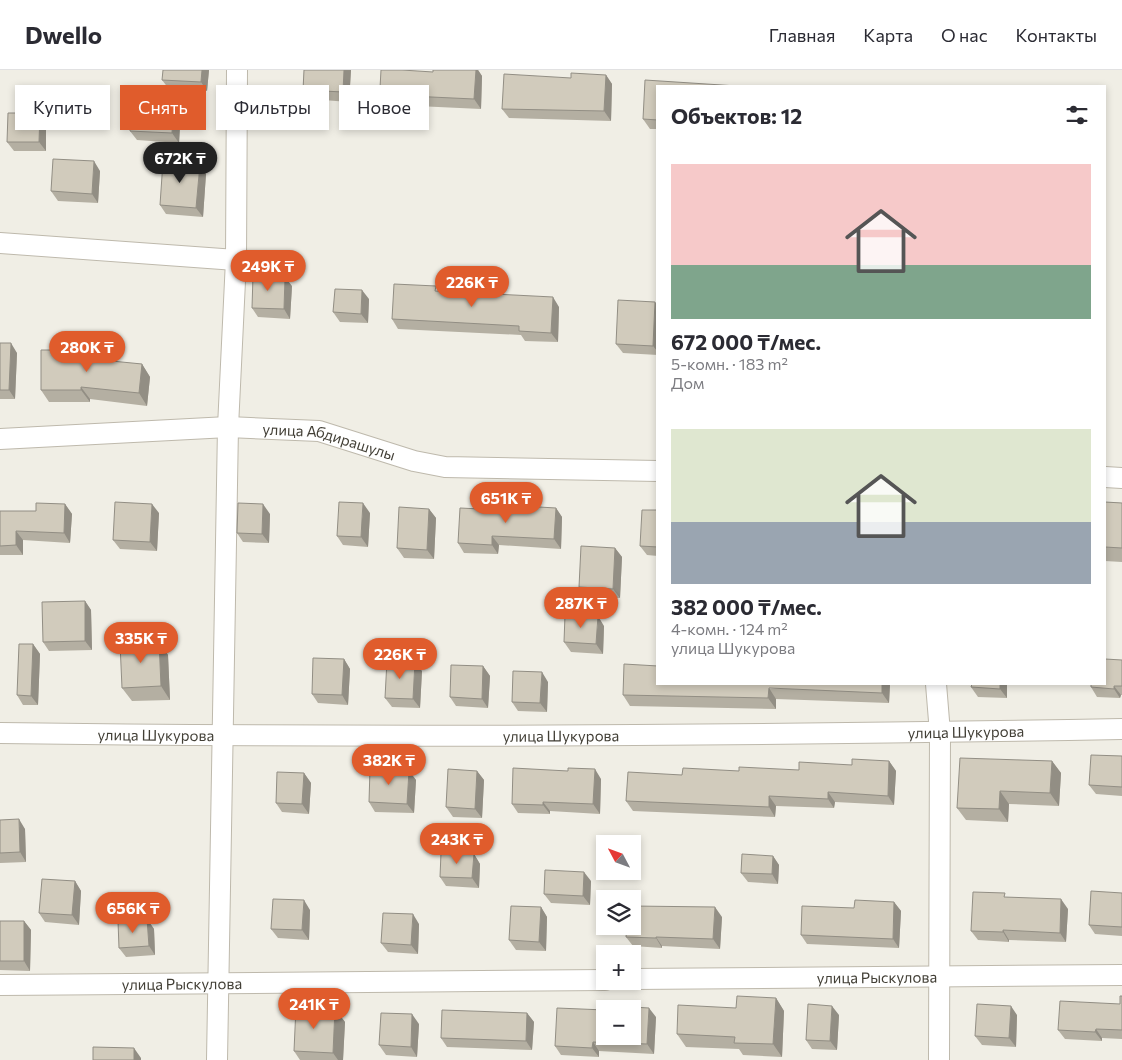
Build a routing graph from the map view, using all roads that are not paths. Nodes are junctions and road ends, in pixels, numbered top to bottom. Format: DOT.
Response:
graph roads {
  1 [pos="237,70"];
  2 [pos="0,243"];
  3 [pos="236,260"];
  4 [pos="228,427"];
  5 [pos="0,440"];
  6 [pos="656,471"];
  7 [pos="1106,477"];
  8 [pos="1122,478"];
  9 [pos="936,685"];
  10 [pos="1122,729"];
  11 [pos="0,733"];
  12 [pos="940,733"];
  13 [pos="222,736"];
  14 [pos="1122,975"];
  15 [pos="940,977"];
  16 [pos="641,979"];
  17 [pos="596,980"];
  18 [pos="218,982"];
  19 [pos="0,985"];
  20 [pos="217,1060"];
  21 [pos="940,1060"];
  1 -- 3 [label="street"];
  2 -- 3 [label="street"];
  3 -- 4 [label="street"];
  4 -- 5 [label="street, улица Абдирашулы"];
  4 -- 6 [label="street, улица Абдирашулы"];
  4 -- 13 [label="street"];
  7 -- 8 [label="street"];
  9 -- 12 [label="street"];
  10 -- 12 [label="street, улица Шукурова"];
  11 -- 13 [label="street, улица Шукурова"];
  12 -- 13 [label="street, улица Шукурова"];
  12 -- 15 [label="street"];
  13 -- 18 [label="street"];
  14 -- 15 [label="street, улица Рыскулова"];
  15 -- 16 [label="street, улица Рыскулова"];
  15 -- 21 [label="street"];
  17 -- 18 [label="street, улица Рыскулова"];
  18 -- 19 [label="street, улица Рыскулова"];
  18 -- 20 [label="street"];
}
